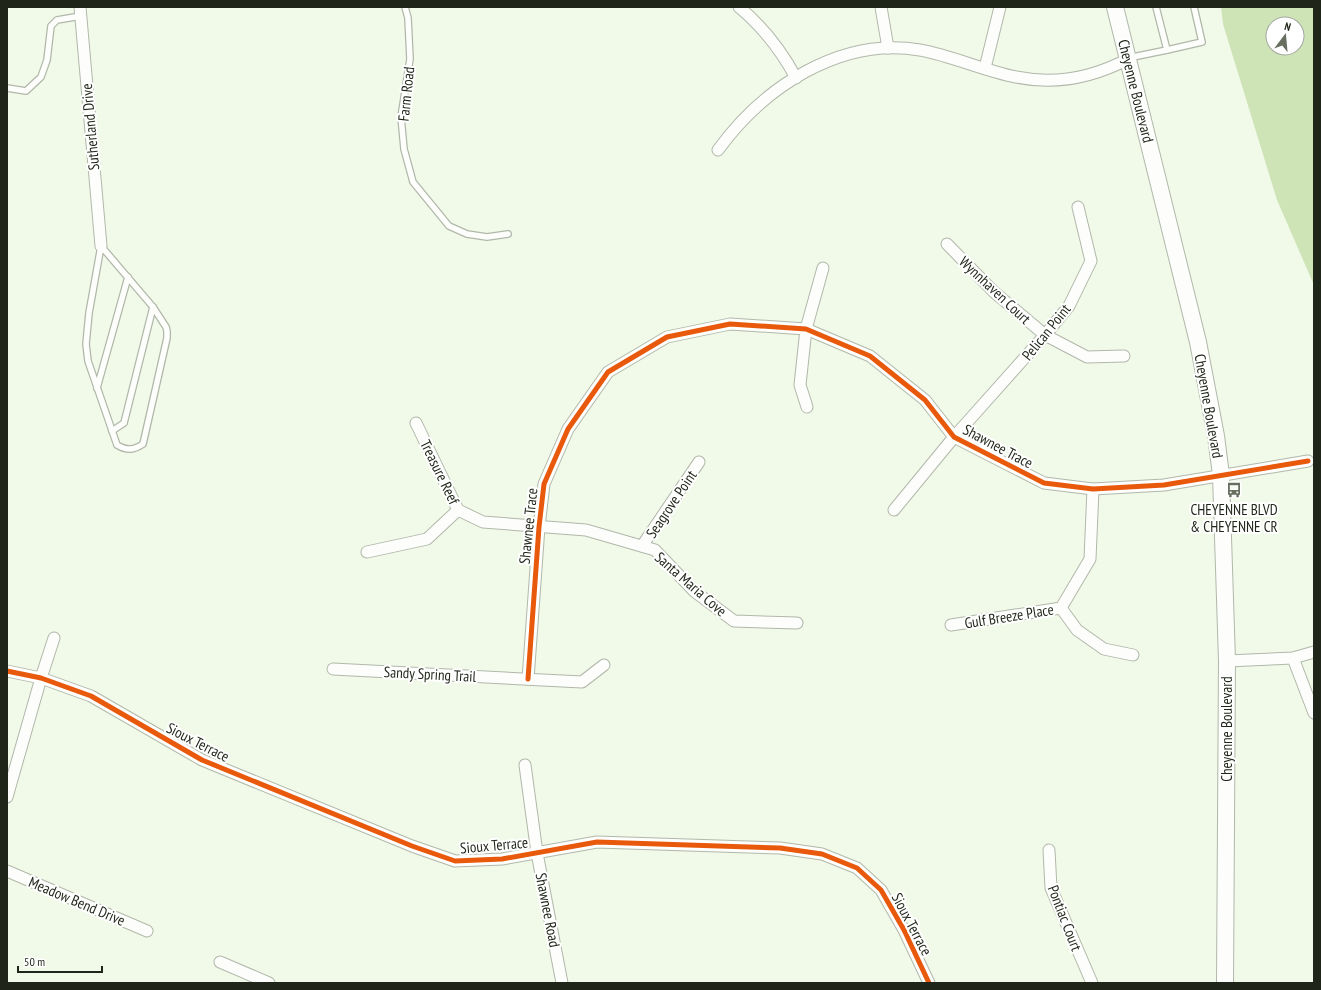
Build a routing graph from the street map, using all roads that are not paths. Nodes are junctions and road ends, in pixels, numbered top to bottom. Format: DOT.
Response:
graph roads {
  1 [pos="405,7"];
  2 [pos="740,7"];
  3 [pos="881,7"];
  4 [pos="1000,7"];
  5 [pos="1115,7"];
  6 [pos="1156,7"];
  7 [pos="1194,7"];
  8 [pos="80,12"];
  9 [pos="888,48"];
  10 [pos="1167,50"];
  11 [pos="1128,58"];
  12 [pos="984,68"];
  13 [pos="796,78"];
  14 [pos="7,88"];
  15 [pos="718,150"];
  16 [pos="1078,207"];
  17 [pos="508,234"];
  18 [pos="947,244"];
  19 [pos="101,246"];
  20 [pos="823,268"];
  21 [pos="128,277"];
  22 [pos="153,307"];
  23 [pos="806,329"];
  24 [pos="1045,335"];
  25 [pos="1124,356"];
  26 [pos="97,388"];
  27 [pos="807,407"];
  28 [pos="416,423"];
  29 [pos="112,431"];
  30 [pos="954,437"];
  31 [pos="1308,461"];
  32 [pos="699,462"];
  33 [pos="1221,475"];
  34 [pos="1093,489"];
  35 [pos="458,510"];
  36 [pos="894,510"];
  37 [pos="539,527"];
  38 [pos="642,546"];
  39 [pos="368,552"];
  40 [pos="1061,608"];
  41 [pos="797,623"];
  42 [pos="951,624"];
  43 [pos="54,638"];
  44 [pos="1314,652"];
  45 [pos="1133,655"];
  46 [pos="1293,658"];
  47 [pos="1227,661"];
  48 [pos="604,665"];
  49 [pos="333,669"];
  50 [pos="7,671"];
  51 [pos="41,678"];
  52 [pos="528,679"];
  53 [pos="1314,713"];
  54 [pos="525,765"];
  55 [pos="7,797"];
  56 [pos="1048,850"];
  57 [pos="536,853"];
  58 [pos="7,871"];
  59 [pos="147,931"];
  60 [pos="220,962"];
  61 [pos="269,983"];
  62 [pos="562,983"];
  63 [pos="929,983"];
  64 [pos="1092,983"];
  65 [pos="1224,983"];
  1 -- 17 [label="lane, Farm Road"];
  2 -- 13 [label="street"];
  3 -- 9 [label="street"];
  4 -- 12 [label="street"];
  5 -- 11 [label="street, Cheyenne Boulevard"];
  6 -- 10 [label="lane"];
  7 -- 10 [label="lane"];
  8 -- 14 [label="lane"];
  8 -- 19 [label="street, Sutherland Drive"];
  9 -- 12 [label="street"];
  9 -- 13 [label="street"];
  10 -- 11 [label="lane"];
  11 -- 12 [label="street"];
  11 -- 33 [label="street, Cheyenne Boulevard"];
  13 -- 15 [label="street"];
  16 -- 24 [label="street, Pelican Point"];
  18 -- 24 [label="street, Wynnhaven Court"];
  19 -- 21 [label="lane"];
  19 -- 26 [label="lane"];
  20 -- 23 [label="street"];
  21 -- 22 [label="lane"];
  21 -- 26 [label="lane"];
  22 -- 29 [label="lane"];
  22 -- 29 [label="lane"];
  23 -- 27 [label="street"];
  23 -- 30 [label="street, Shawnee Trace"];
  23 -- 37 [label="street, Shawnee Trace"];
  24 -- 25 [label="street, Wynnhaven Court"];
  24 -- 30 [label="street, Pelican Point"];
  26 -- 29 [label="lane"];
  28 -- 35 [label="street, Treasure Reef"];
  30 -- 34 [label="street, Shawnee Trace"];
  30 -- 36 [label="street, Pelican Point"];
  31 -- 33 [label="street, Shawnee Trace"];
  32 -- 38 [label="street, Seagrove Point"];
  33 -- 34 [label="street, Shawnee Trace"];
  33 -- 47 [label="street, Cheyenne Boulevard"];
  34 -- 40 [label="street, Gulf Breeze Place"];
  35 -- 37 [label="street, Treasure Reef"];
  35 -- 39 [label="street"];
  37 -- 38 [label="street, Santa Maria Cove"];
  37 -- 52 [label="street, Shawnee Trace"];
  38 -- 41 [label="street, Santa Maria Cove"];
  40 -- 42 [label="street, Gulf Breeze Place"];
  40 -- 45 [label="street"];
  43 -- 51 [label="street"];
  44 -- 46 [label="street"];
  46 -- 47 [label="street"];
  46 -- 53 [label="street"];
  47 -- 65 [label="street, Cheyenne Boulevard"];
  48 -- 52 [label="street, Sandy Spring Trail"];
  49 -- 52 [label="street, Sandy Spring Trail"];
  50 -- 51 [label="street, Sioux Terrace"];
  51 -- 55 [label="street"];
  51 -- 57 [label="street, Sioux Terrace"];
  54 -- 57 [label="street, Shawnee Road"];
  56 -- 64 [label="street, Pontiac Court"];
  57 -- 62 [label="street, Shawnee Road"];
  57 -- 63 [label="street, Sioux Terrace"];
  58 -- 59 [label="street, Meadow Bend Drive"];
  60 -- 61 [label="street"];
}
